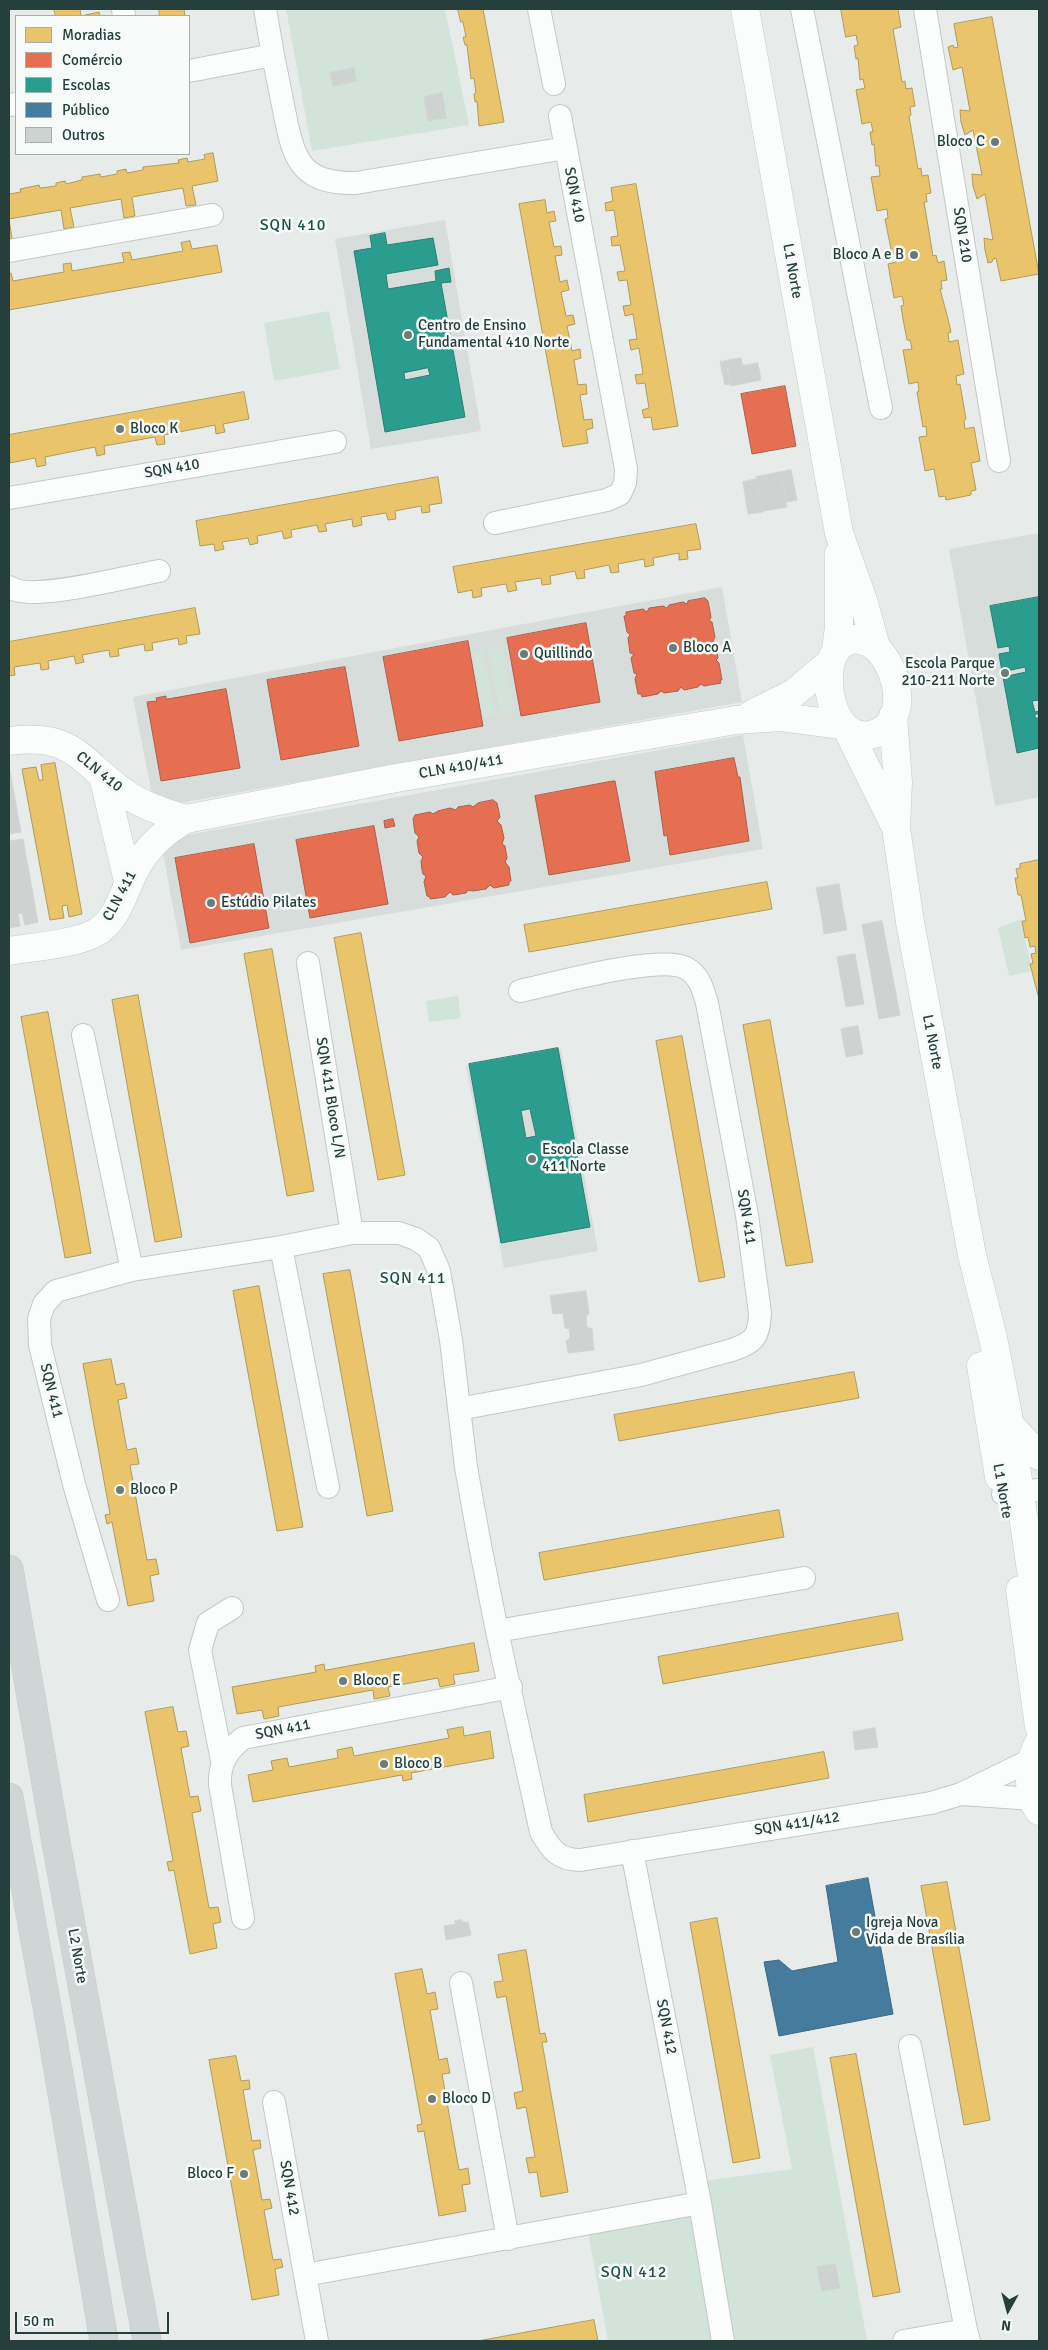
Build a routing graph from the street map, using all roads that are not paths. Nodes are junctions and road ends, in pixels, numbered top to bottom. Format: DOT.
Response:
graph roads {
  1 [pos="265,9"];
  2 [pos="539,9"];
  3 [pos="745,9"];
  4 [pos="802,9"];
  5 [pos="925,9"];
  6 [pos="273,55"];
  7 [pos="190,71"];
  8 [pos="554,84"];
  9 [pos="560,116"];
  10 [pos="566,148"];
  11 [pos="212,215"];
  12 [pos="9,251"];
  13 [pos="881,408"];
  14 [pos="335,442"];
  15 [pos="999,461"];
  16 [pos="9,498"];
  17 [pos="495,523"];
  18 [pos="839,533"];
  19 [pos="159,570"];
  20 [pos="9,587"];
  21 [pos="876,647"];
  22 [pos="834,656"];
  23 [pos="894,716"];
  24 [pos="736,720"];
  25 [pos="845,728"];
  26 [pos="9,741"];
  27 [pos="103,776"];
  28 [pos="186,818"];
  29 [pos="896,828"];
  30 [pos="128,881"];
  31 [pos="9,951"];
  32 [pos="308,962"];
  33 [pos="520,991"];
  34 [pos="83,1035"];
  35 [pos="352,1232"];
  36 [pos="281,1247"];
  37 [pos="972,1255"];
  38 [pos="132,1270"];
  39 [pos="459,1409"];
  40 [pos="1010,1425"];
  41 [pos="1039,1456"];
  42 [pos="328,1487"];
  43 [pos="1020,1492"];
  44 [pos="1035,1561"];
  45 [pos="9,1569"];
  46 [pos="804,1578"];
  47 [pos="108,1600"];
  48 [pos="232,1608"];
  49 [pos="1039,1614"];
  50 [pos="497,1631"];
  51 [pos="511,1687"];
  52 [pos="1039,1726"];
  53 [pos="1036,1751"];
  54 [pos="222,1760"];
  55 [pos="961,1794"];
  56 [pos="9,1797"];
  57 [pos="1036,1805"];
  58 [pos="17,1841"];
  59 [pos="57,1848"];
  60 [pos="632,1851"];
  61 [pos="243,1918"];
  62 [pos="461,1982"];
  63 [pos="910,2046"];
  64 [pos="274,2102"];
  65 [pos="700,2203"];
  66 [pos="508,2239"];
  67 [pos="305,2274"];
  68 [pos="967,2336"];
  69 [pos="104,2341"];
  70 [pos="147,2341"];
  71 [pos="317,2341"];
  72 [pos="723,2341"];
  73 [pos="904,2341"];
  1 -- 6 [label="street, SQN 410"];
  2 -- 8 [label="street"];
  3 -- 18 [label="street, L1 Norte"];
  4 -- 13 [label="street"];
  5 -- 15 [label="street, SQN 210"];
  6 -- 7 [label="street"];
  6 -- 10 [label="street, SQN 410"];
  9 -- 10 [label="street"];
  10 -- 17 [label="street, SQN 410"];
  11 -- 12 [label="street"];
  14 -- 16 [label="street, SQN 410"];
  18 -- 21 [label="street, L1 Norte"];
  18 -- 22 [label="street, L1 Norte"];
  19 -- 20 [label="street"];
  21 -- 22 [label="street"];
  21 -- 23 [label="street"];
  22 -- 24 [label="street, CLN 410/411"];
  22 -- 25 [label="street"];
  23 -- 25 [label="street"];
  23 -- 29 [label="street, L1 Norte"];
  24 -- 25 [label="street, CLN 410/411"];
  24 -- 28 [label="street, CLN 410/411"];
  25 -- 29 [label="street, L1 Norte"];
  26 -- 27 [label="street, CLN 410"];
  27 -- 28 [label="street, CLN 410"];
  27 -- 30 [label="street"];
  28 -- 30 [label="street, CLN 411"];
  29 -- 37 [label="street, L1 Norte"];
  30 -- 31 [label="street, CLN 411"];
  32 -- 35 [label="street, SQN 411 Bloco L/N"];
  33 -- 39 [label="street, SQN 411"];
  34 -- 38 [label="street"];
  35 -- 36 [label="street, SQN 411"];
  35 -- 39 [label="street, SQN 411"];
  36 -- 38 [label="street, SQN 411"];
  36 -- 42 [label="street"];
  37 -- 40 [label="street, L1 Norte"];
  37 -- 43 [label="street, L1 Norte"];
  38 -- 47 [label="street, SQN 411"];
  39 -- 50 [label="street, SQN 411"];
  40 -- 41 [label="street"];
  40 -- 43 [label="street, L1 Norte"];
  43 -- 44 [label="street, L1 Norte"];
  43 -- 52 [label="street, L1 Norte"];
  44 -- 49 [label="street, L1 Norte"];
  45 -- 59 [label="main road, L2 Norte"];
  46 -- 50 [label="street"];
  48 -- 54 [label="street"];
  50 -- 51 [label="street, SQN 411"];
  51 -- 54 [label="street, SQN 411"];
  51 -- 60 [label="street, SQN 411"];
  53 -- 55 [label="street, SQN 411/412"];
  53 -- 57 [label="street"];
  54 -- 61 [label="street"];
  55 -- 57 [label="street, SQN 411/412"];
  55 -- 60 [label="street, SQN 411/412"];
  56 -- 58 [label="main road"];
  58 -- 59 [label="main road"];
  58 -- 69 [label="main road"];
  59 -- 70 [label="main road, L2 Norte"];
  60 -- 65 [label="street, SQN 412"];
  62 -- 66 [label="street"];
  63 -- 68 [label="street"];
  64 -- 67 [label="street, SQN 412"];
  65 -- 66 [label="street"];
  65 -- 72 [label="street, SQN 412"];
  66 -- 67 [label="street"];
  67 -- 71 [label="street, SQN 412"];
  68 -- 73 [label="street"];
}
